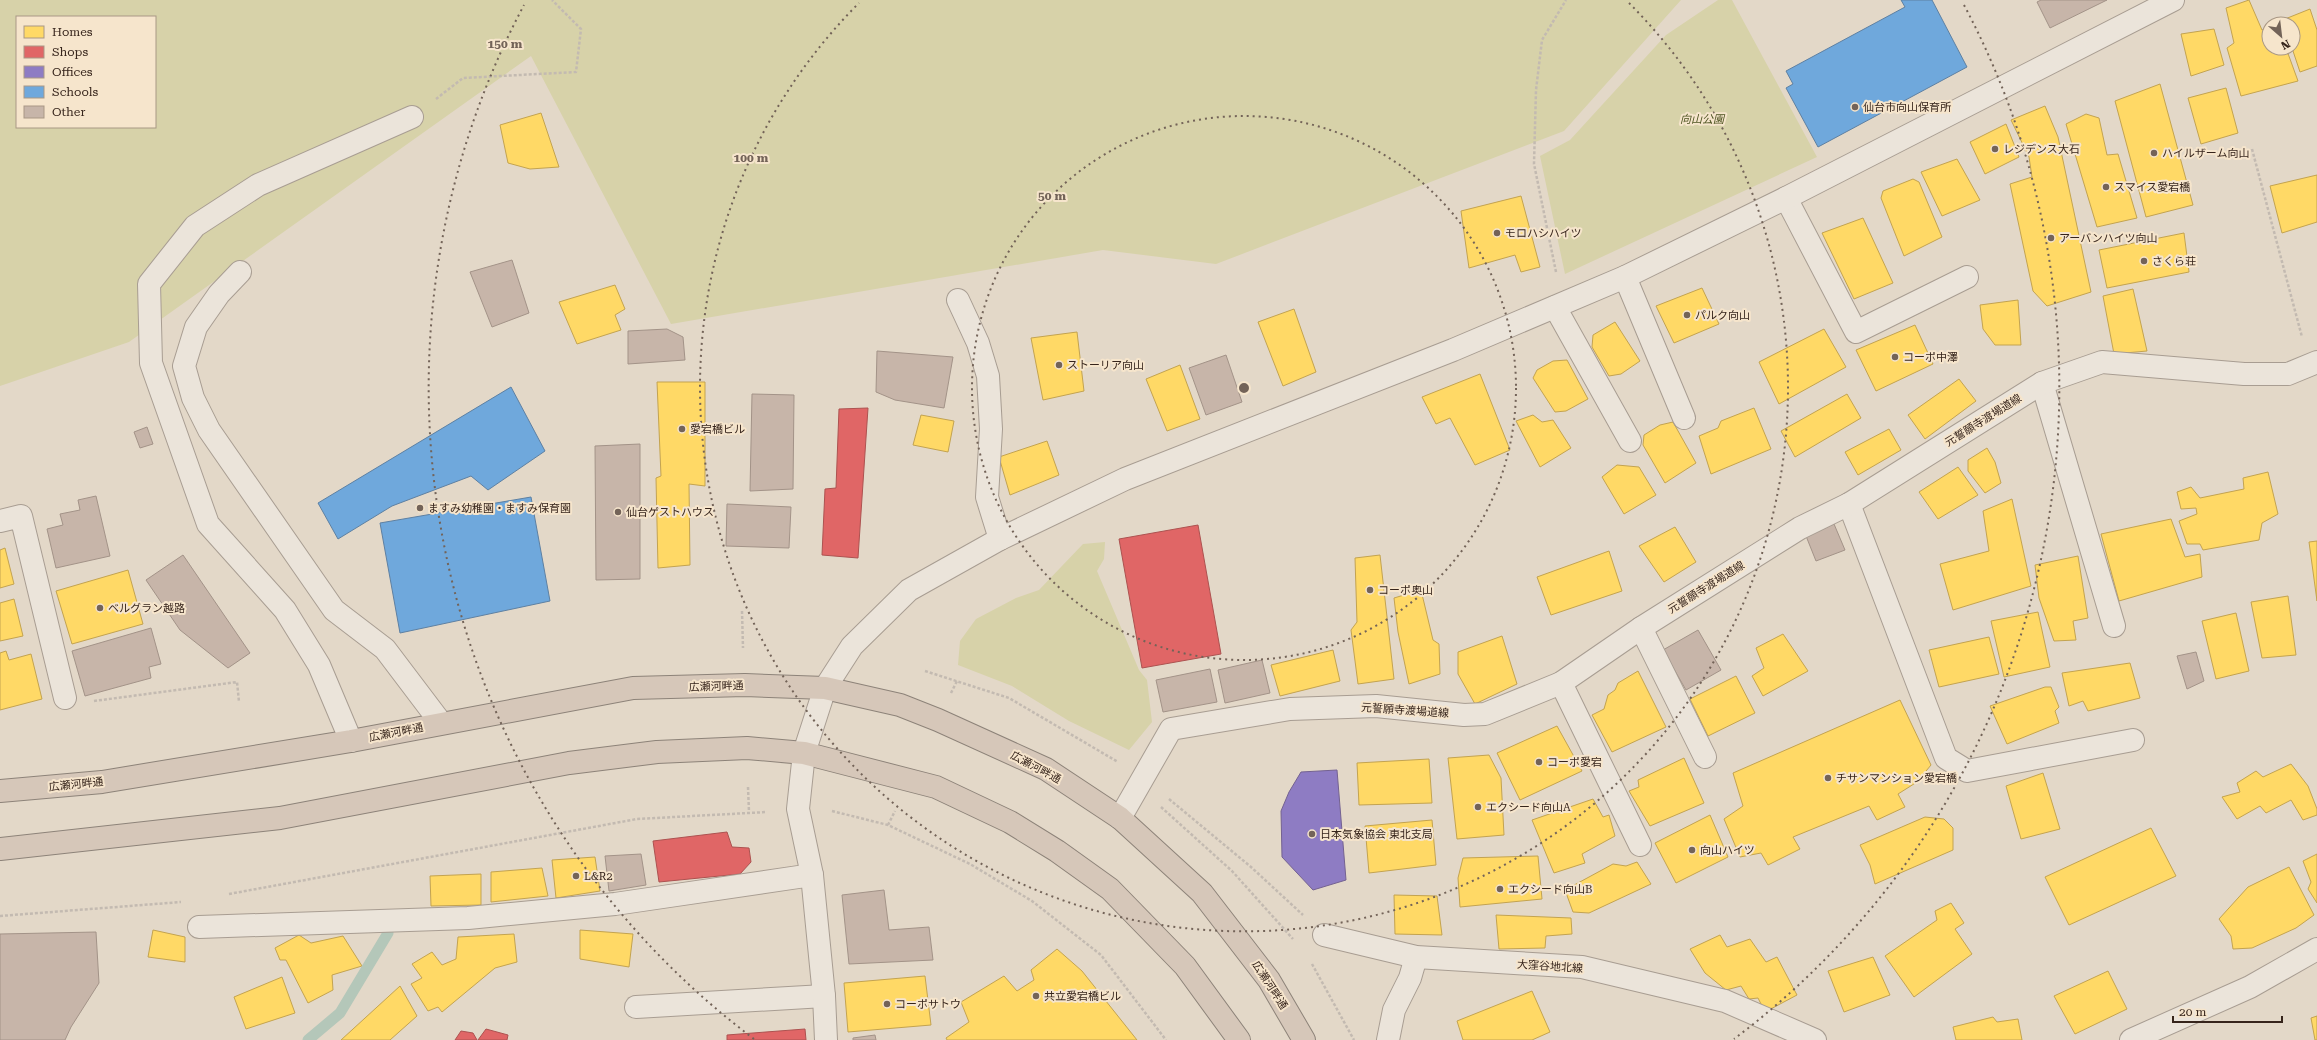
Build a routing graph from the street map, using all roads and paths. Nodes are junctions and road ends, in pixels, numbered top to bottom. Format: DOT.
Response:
graph roads {
  1 [pos="552,0"];
  2 [pos="1566,0"];
  3 [pos="2173,0"];
  4 [pos="412,117"];
  5 [pos="2252,149"];
  6 [pos="1786,198"];
  7 [pos="1555,269"];
  8 [pos="240,272"];
  9 [pos="1625,277"];
  10 [pos="1967,277"];
  11 [pos="958,300"];
  12 [pos="1555,307"];
  13 [pos="2313,364"];
  14 [pos="2042,383"];
  15 [pos="1684,418"];
  16 [pos="1630,441"];
  17 [pos="1849,504"];
  18 [pos="0,521"];
  19 [pos="1000,539"];
  20 [pos="742,611"];
  21 [pos="2114,626"];
  22 [pos="1641,628"];
  23 [pos="743,648"];
  24 [pos="925,671"];
  25 [pos="1561,683"];
  26 [pos="825,688"];
  27 [pos="64,698"];
  28 [pos="239,702"];
  29 [pos="441,723"];
  30 [pos="2133,740"];
  31 [pos="351,741"];
  32 [pos="804,752"];
  33 [pos="1706,757"];
  34 [pos="1124,766"];
  35 [pos="748,787"];
  36 [pos="0,791"];
  37 [pos="1162,794"];
  38 [pos="1169,799"];
  39 [pos="832,811"];
  40 [pos="895,811"];
  41 [pos="749,812"];
  42 [pos="768,812"];
  43 [pos="1120,818"];
  44 [pos="888,825"];
  45 [pos="1640,845"];
  46 [pos="0,849"];
  47 [pos="812,875"];
  48 [pos="228,894"];
  49 [pos="189,901"];
  50 [pos="1299,912"];
  51 [pos="0,916"];
  52 [pos="199,927"];
  53 [pos="1324,935"];
  54 [pos="1298,945"];
  55 [pos="2317,949"];
  56 [pos="1416,958"];
  57 [pos="1312,963"];
  58 [pos="824,996"];
  59 [pos="636,1007"];
  60 [pos="826,1040"];
  61 [pos="1166,1040"];
  62 [pos="1239,1040"];
  63 [pos="1304,1040"];
  64 [pos="1354,1040"];
  65 [pos="1388,1040"];
  66 [pos="1815,1040"];
  67 [pos="2131,1040"];
  1 -- 4 [label="path"];
  2 -- 7 [label="path"];
  3 -- 6 [label="street"];
  4 -- 31 [label="street"];
  5 -- 13 [label="path"];
  6 -- 9 [label="street"];
  6 -- 10 [label="street"];
  8 -- 29 [label="street"];
  9 -- 12 [label="street"];
  9 -- 15 [label="street"];
  11 -- 19 [label="street"];
  12 -- 16 [label="street"];
  12 -- 19 [label="street"];
  13 -- 14 [label="street, 元誓願寺渡場道線"];
  14 -- 17 [label="street, 元誓願寺渡場道線"];
  14 -- 21 [label="street"];
  17 -- 22 [label="street, 元誓願寺渡場道線"];
  17 -- 30 [label="street"];
  18 -- 27 [label="street"];
  19 -- 26 [label="street"];
  20 -- 23 [label="path"];
  22 -- 25 [label="street, 元誓願寺渡場道線"];
  22 -- 33 [label="street"];
  24 -- 34 [label="path"];
  25 -- 43 [label="street, 元誓願寺渡場道線"];
  25 -- 45 [label="street"];
  26 -- 29 [label="highway, 広瀬河畔通"];
  26 -- 32 [label="street"];
  26 -- 43 [label="highway, 広瀬河畔通"];
  27 -- 28 [label="path"];
  29 -- 31 [label="highway, 広瀬河畔通"];
  31 -- 36 [label="highway, 広瀬河畔通"];
  32 -- 46 [label="highway"];
  32 -- 47 [label="street"];
  32 -- 62 [label="highway"];
  35 -- 41 [label="path"];
  37 -- 38 [label="path"];
  38 -- 50 [label="path"];
  38 -- 54 [label="path"];
  39 -- 44 [label="path"];
  40 -- 44 [label="path"];
  41 -- 42 [label="path"];
  41 -- 48 [label="path"];
  43 -- 63 [label="highway, 広瀬河畔通"];
  44 -- 61 [label="path"];
  47 -- 52 [label="street"];
  47 -- 58 [label="street"];
  49 -- 51 [label="path"];
  53 -- 56 [label="street, 大窪谷地北線"];
  55 -- 67 [label="street"];
  56 -- 65 [label="street"];
  56 -- 66 [label="street, 大窪谷地北線"];
  57 -- 64 [label="path"];
  58 -- 59 [label="street"];
  58 -- 60 [label="street"];
}
